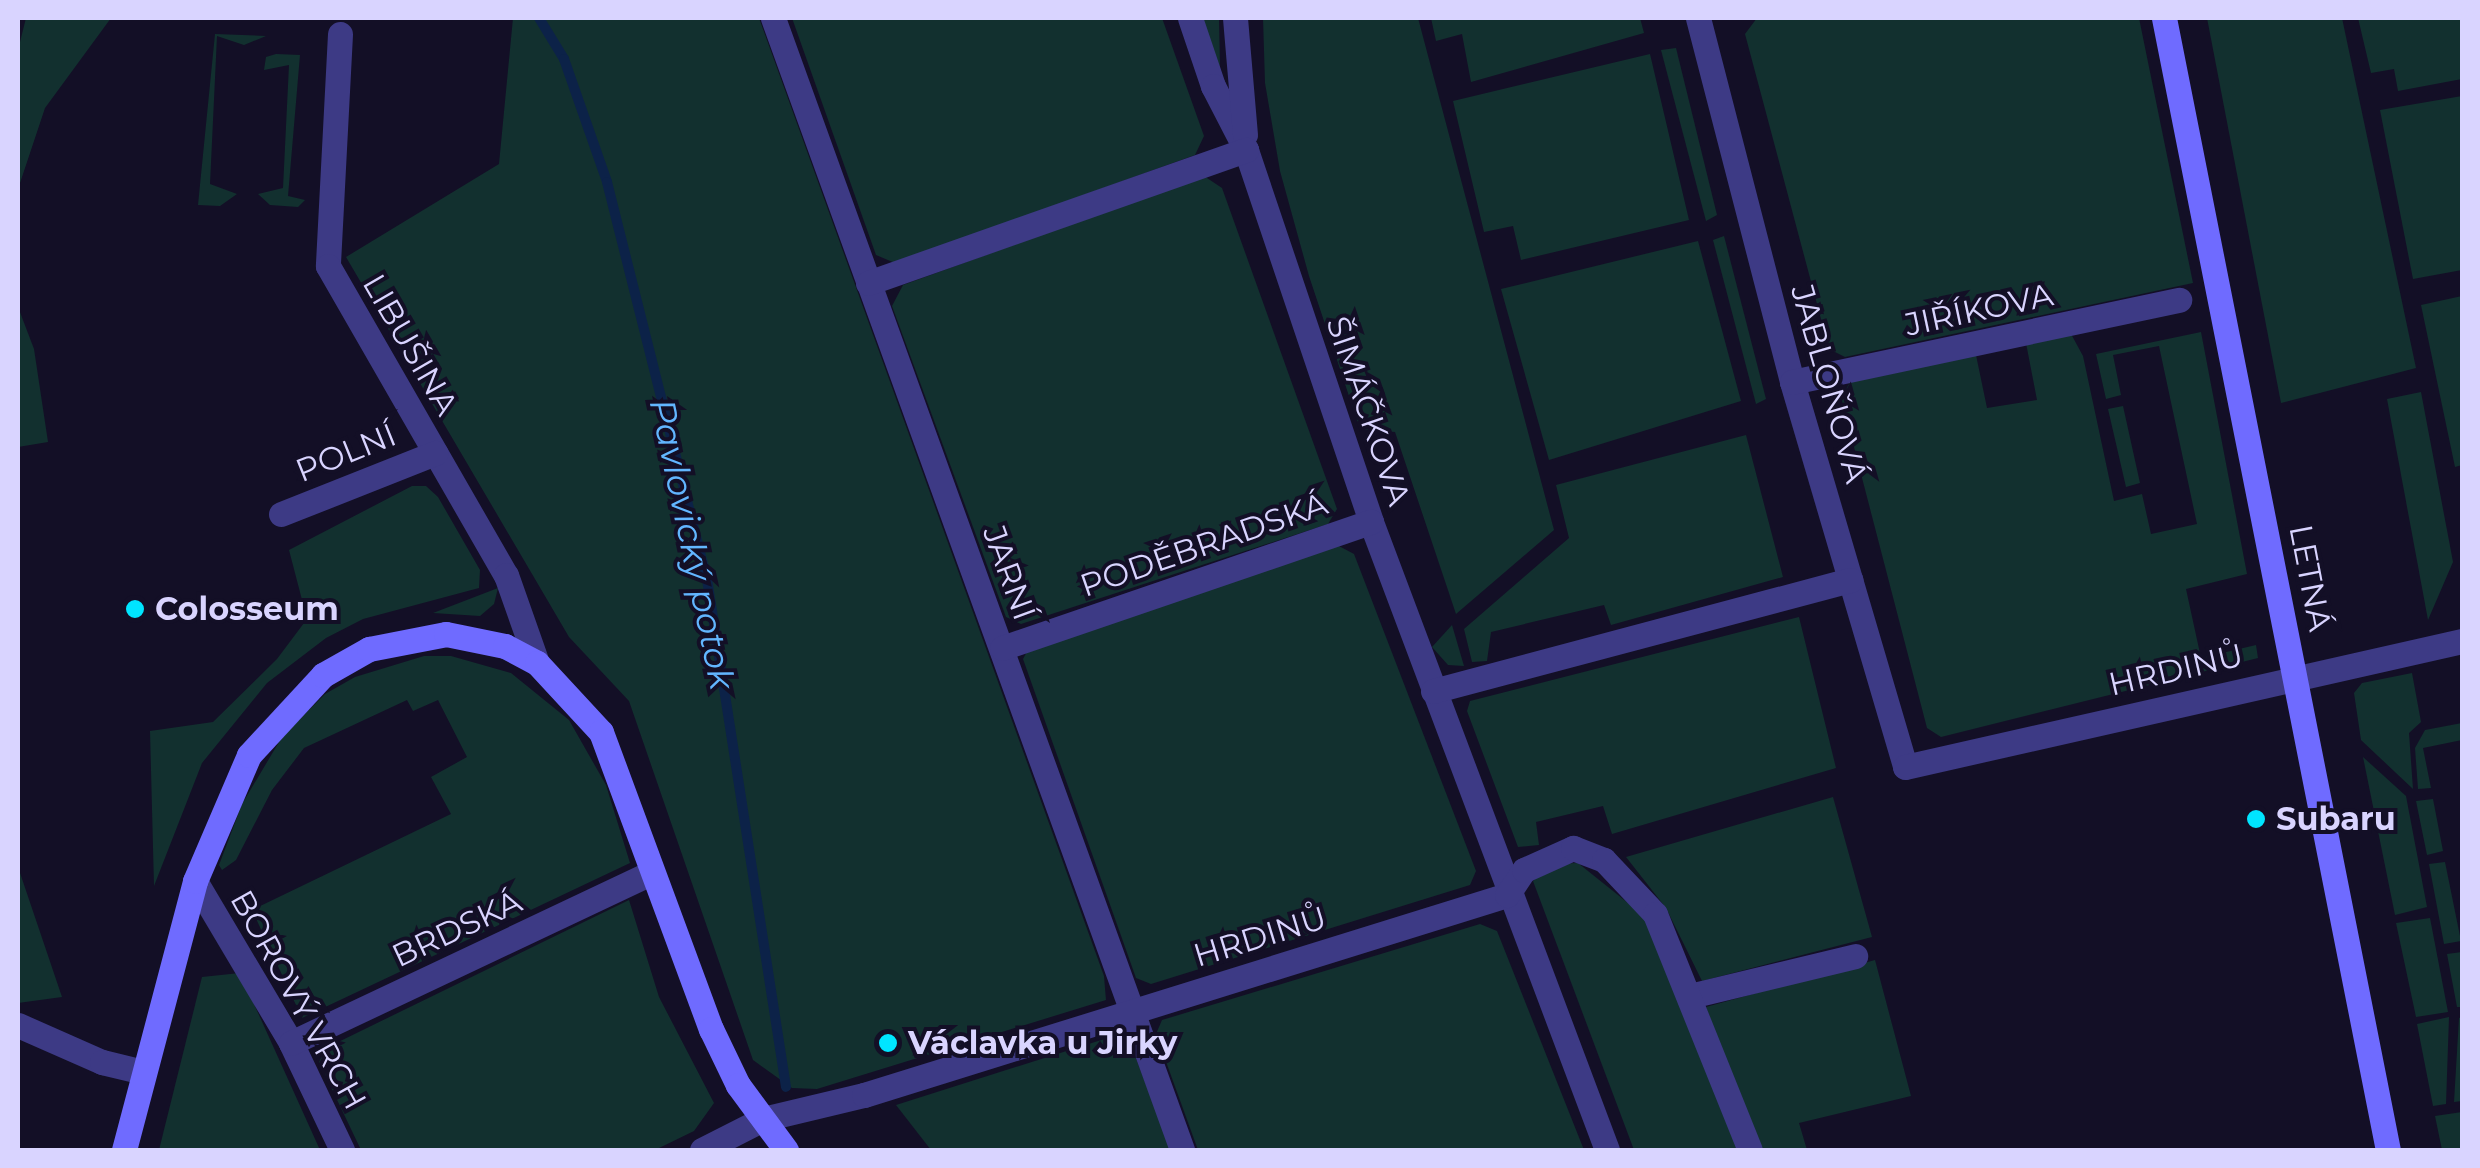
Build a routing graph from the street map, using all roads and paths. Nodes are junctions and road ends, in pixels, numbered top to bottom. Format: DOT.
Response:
graph roads {
  1 [pos="774,18"];
  2 [pos="1190,18"];
  3 [pos="1235,18"];
  4 [pos="1702,18"];
  5 [pos="2164,18"];
  6 [pos="340,34"];
  7 [pos="1246,150"];
  8 [pos="868,282"];
  9 [pos="2178,300"];
  10 [pos="1792,382"];
  11 [pos="434,452"];
  12 [pos="281,514"];
  13 [pos="1371,522"];
  14 [pos="1851,580"];
  15 [pos="2462,641"];
  16 [pos="1002,648"];
  17 [pos="537,664"];
  18 [pos="2295,676"];
  19 [pos="1433,691"];
  20 [pos="1905,767"];
  21 [pos="651,873"];
  22 [pos="195,880"];
  23 [pos="1507,895"];
  24 [pos="1855,956"];
  25 [pos="1690,996"];
  26 [pos="1131,1011"];
  27 [pos="18,1025"];
  28 [pos="292,1043"];
  29 [pos="143,1072"];
  30 [pos="762,1120"];
  31 [pos="124,1150"];
  32 [pos="342,1150"];
  33 [pos="702,1150"];
  34 [pos="786,1150"];
  35 [pos="1182,1150"];
  36 [pos="1607,1150"];
  37 [pos="1750,1150"];
  38 [pos="2388,1150"];
  1 -- 8 [label="street, JARNÍ"];
  2 -- 7 [label="street, ŠIMÁČKOVA"];
  3 -- 7 [label="street"];
  4 -- 10 [label="street, JABLOŇOVÁ"];
  5 -- 18 [label="main road, LETNÁ"];
  6 -- 11 [label="street, LIBUŠINA"];
  7 -- 8 [label="street"];
  7 -- 13 [label="street, ŠIMÁČKOVA"];
  8 -- 16 [label="street, JARNÍ"];
  9 -- 10 [label="street, JIŘÍKOVA"];
  10 -- 14 [label="street, JABLOŇOVÁ"];
  11 -- 12 [label="street, POLNÍ"];
  11 -- 17 [label="street, LIBUŠINA"];
  13 -- 16 [label="street, PODĚBRADSKÁ"];
  13 -- 19 [label="street, ŠIMÁČKOVA"];
  14 -- 19 [label="street"];
  14 -- 20 [label="street, JABLOŇOVÁ"];
  15 -- 18 [label="street, HRDINŮ"];
  16 -- 26 [label="street, JARNÍ"];
  17 -- 21 [label="main road"];
  17 -- 22 [label="main road"];
  18 -- 20 [label="street, HRDINŮ"];
  18 -- 38 [label="main road, LETNÁ"];
  19 -- 23 [label="street, ŠIMÁČKOVA"];
  21 -- 28 [label="street, BRDSKÁ"];
  21 -- 30 [label="main road"];
  22 -- 28 [label="street, BOROVÝ VRCH"];
  22 -- 29 [label="main road"];
  23 -- 25 [label="street, HRDINŮ"];
  23 -- 26 [label="street, HRDINŮ"];
  23 -- 36 [label="street, ŠIMÁČKOVA"];
  24 -- 25 [label="street"];
  25 -- 37 [label="street, HRDINŮ"];
  26 -- 30 [label="street, HRDINŮ"];
  26 -- 35 [label="street, JARNÍ"];
  27 -- 29 [label="street"];
  28 -- 32 [label="street, BOROVÝ VRCH"];
  29 -- 31 [label="main road"];
  30 -- 33 [label="street, HRDINŮ"];
  30 -- 34 [label="main road"];
}
